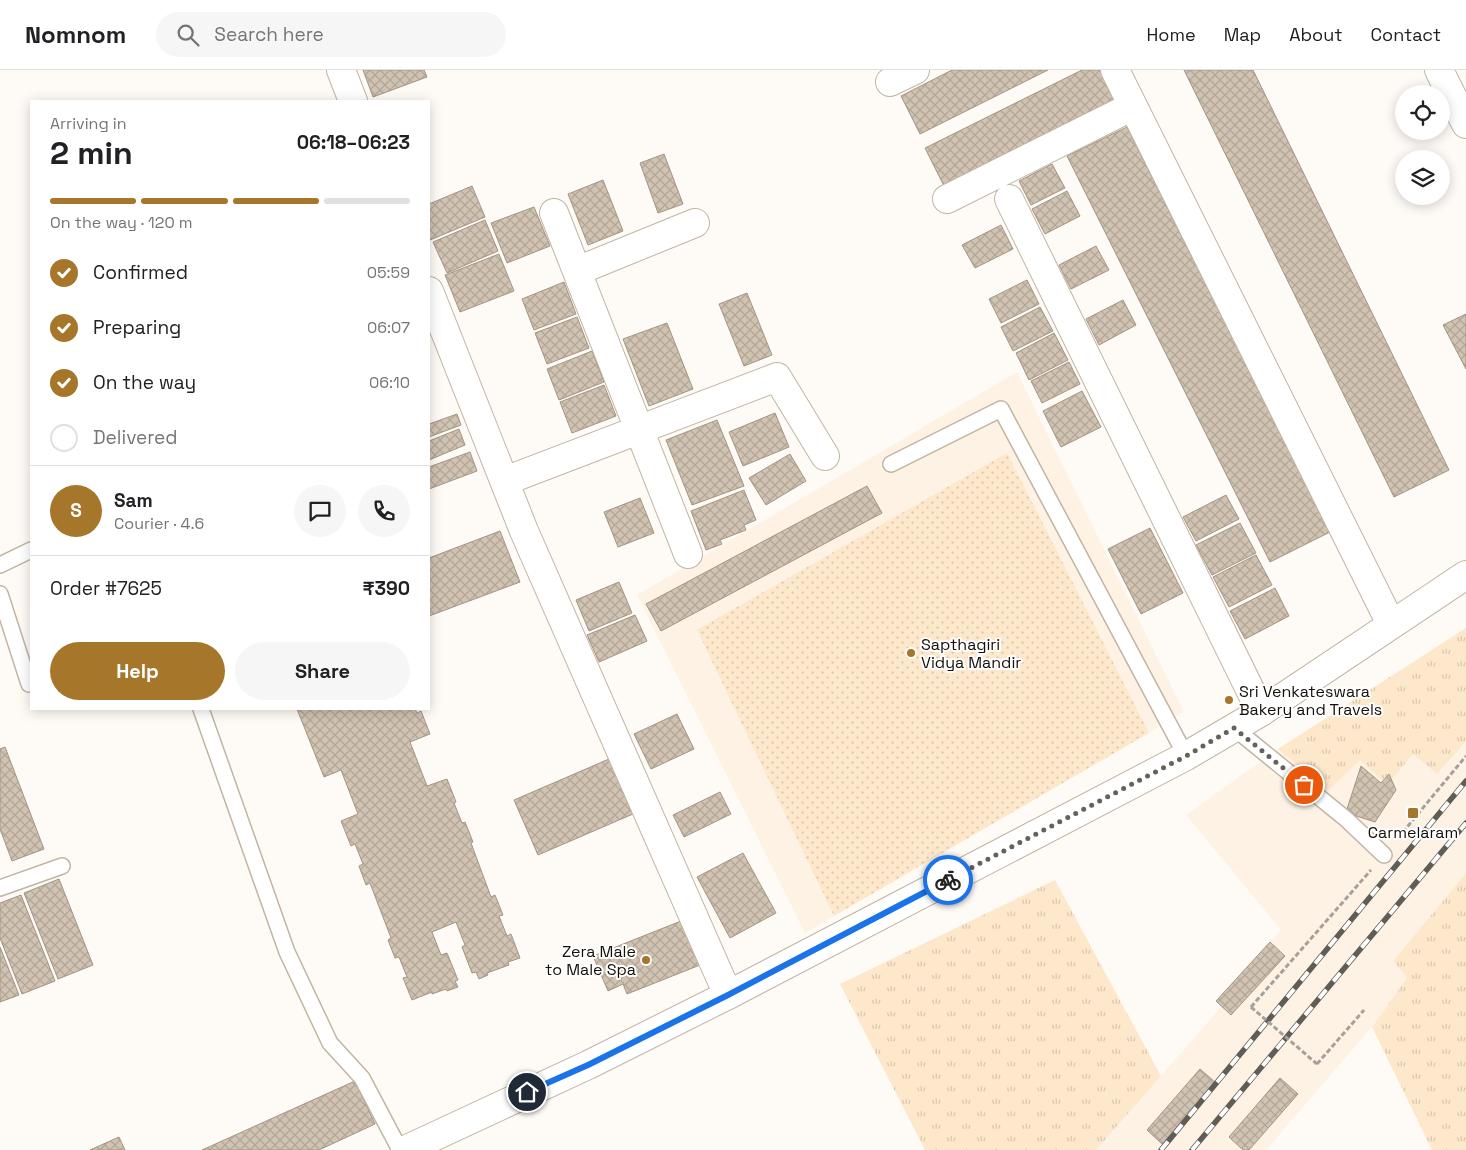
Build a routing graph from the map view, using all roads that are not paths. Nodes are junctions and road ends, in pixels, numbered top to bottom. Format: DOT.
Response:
graph roads {
  1 [pos="340,70"];
  2 [pos="915,70"];
  3 [pos="1115,70"];
  4 [pos="1439,70"];
  5 [pos="890,82"];
  6 [pos="353,100"];
  7 [pos="1133,106"];
  8 [pos="1466,124"];
  9 [pos="947,199"];
  10 [pos="1009,199"];
  11 [pos="554,213"];
  12 [pos="695,223"];
  13 [pos="577,271"];
  14 [pos="430,293"];
  15 [pos="639,430"];
  16 [pos="825,456"];
  17 [pos="892,464"];
  18 [pos="505,481"];
  19 [pos="30,550"];
  20 [pos="688,554"];
  21 [pos="0,565"];
  22 [pos="1466,575"];
  23 [pos="0,594"];
  24 [pos="1391,624"];
  25 [pos="30,684"];
  26 [pos="201,710"];
  27 [pos="1261,712"];
  28 [pos="1234,728"];
  29 [pos="1186,756"];
  30 [pos="1384,855"];
  31 [pos="62,866"];
  32 [pos="0,888"];
  33 [pos="728,995"];
  34 [pos="400,1150"];
  35 [pos="405,1150"];
  1 -- 6 [label="street"];
  2 -- 5 [label="street"];
  3 -- 7 [label="street"];
  4 -- 8 [label="street"];
  7 -- 9 [label="street"];
  7 -- 24 [label="street"];
  10 -- 27 [label="street"];
  11 -- 13 [label="street"];
  12 -- 13 [label="street"];
  13 -- 15 [label="street"];
  14 -- 18 [label="street"];
  15 -- 16 [label="street"];
  15 -- 18 [label="street"];
  15 -- 20 [label="street"];
  17 -- 29 [label="lane"];
  18 -- 33 [label="street"];
  19 -- 21 [label="lane"];
  22 -- 24 [label="street"];
  23 -- 25 [label="lane"];
  24 -- 27 [label="street"];
  26 -- 34 [label="lane"];
  27 -- 28 [label="street"];
  28 -- 29 [label="street"];
  28 -- 30 [label="lane"];
  29 -- 33 [label="street"];
  31 -- 32 [label="lane"];
  33 -- 35 [label="street"];
}
